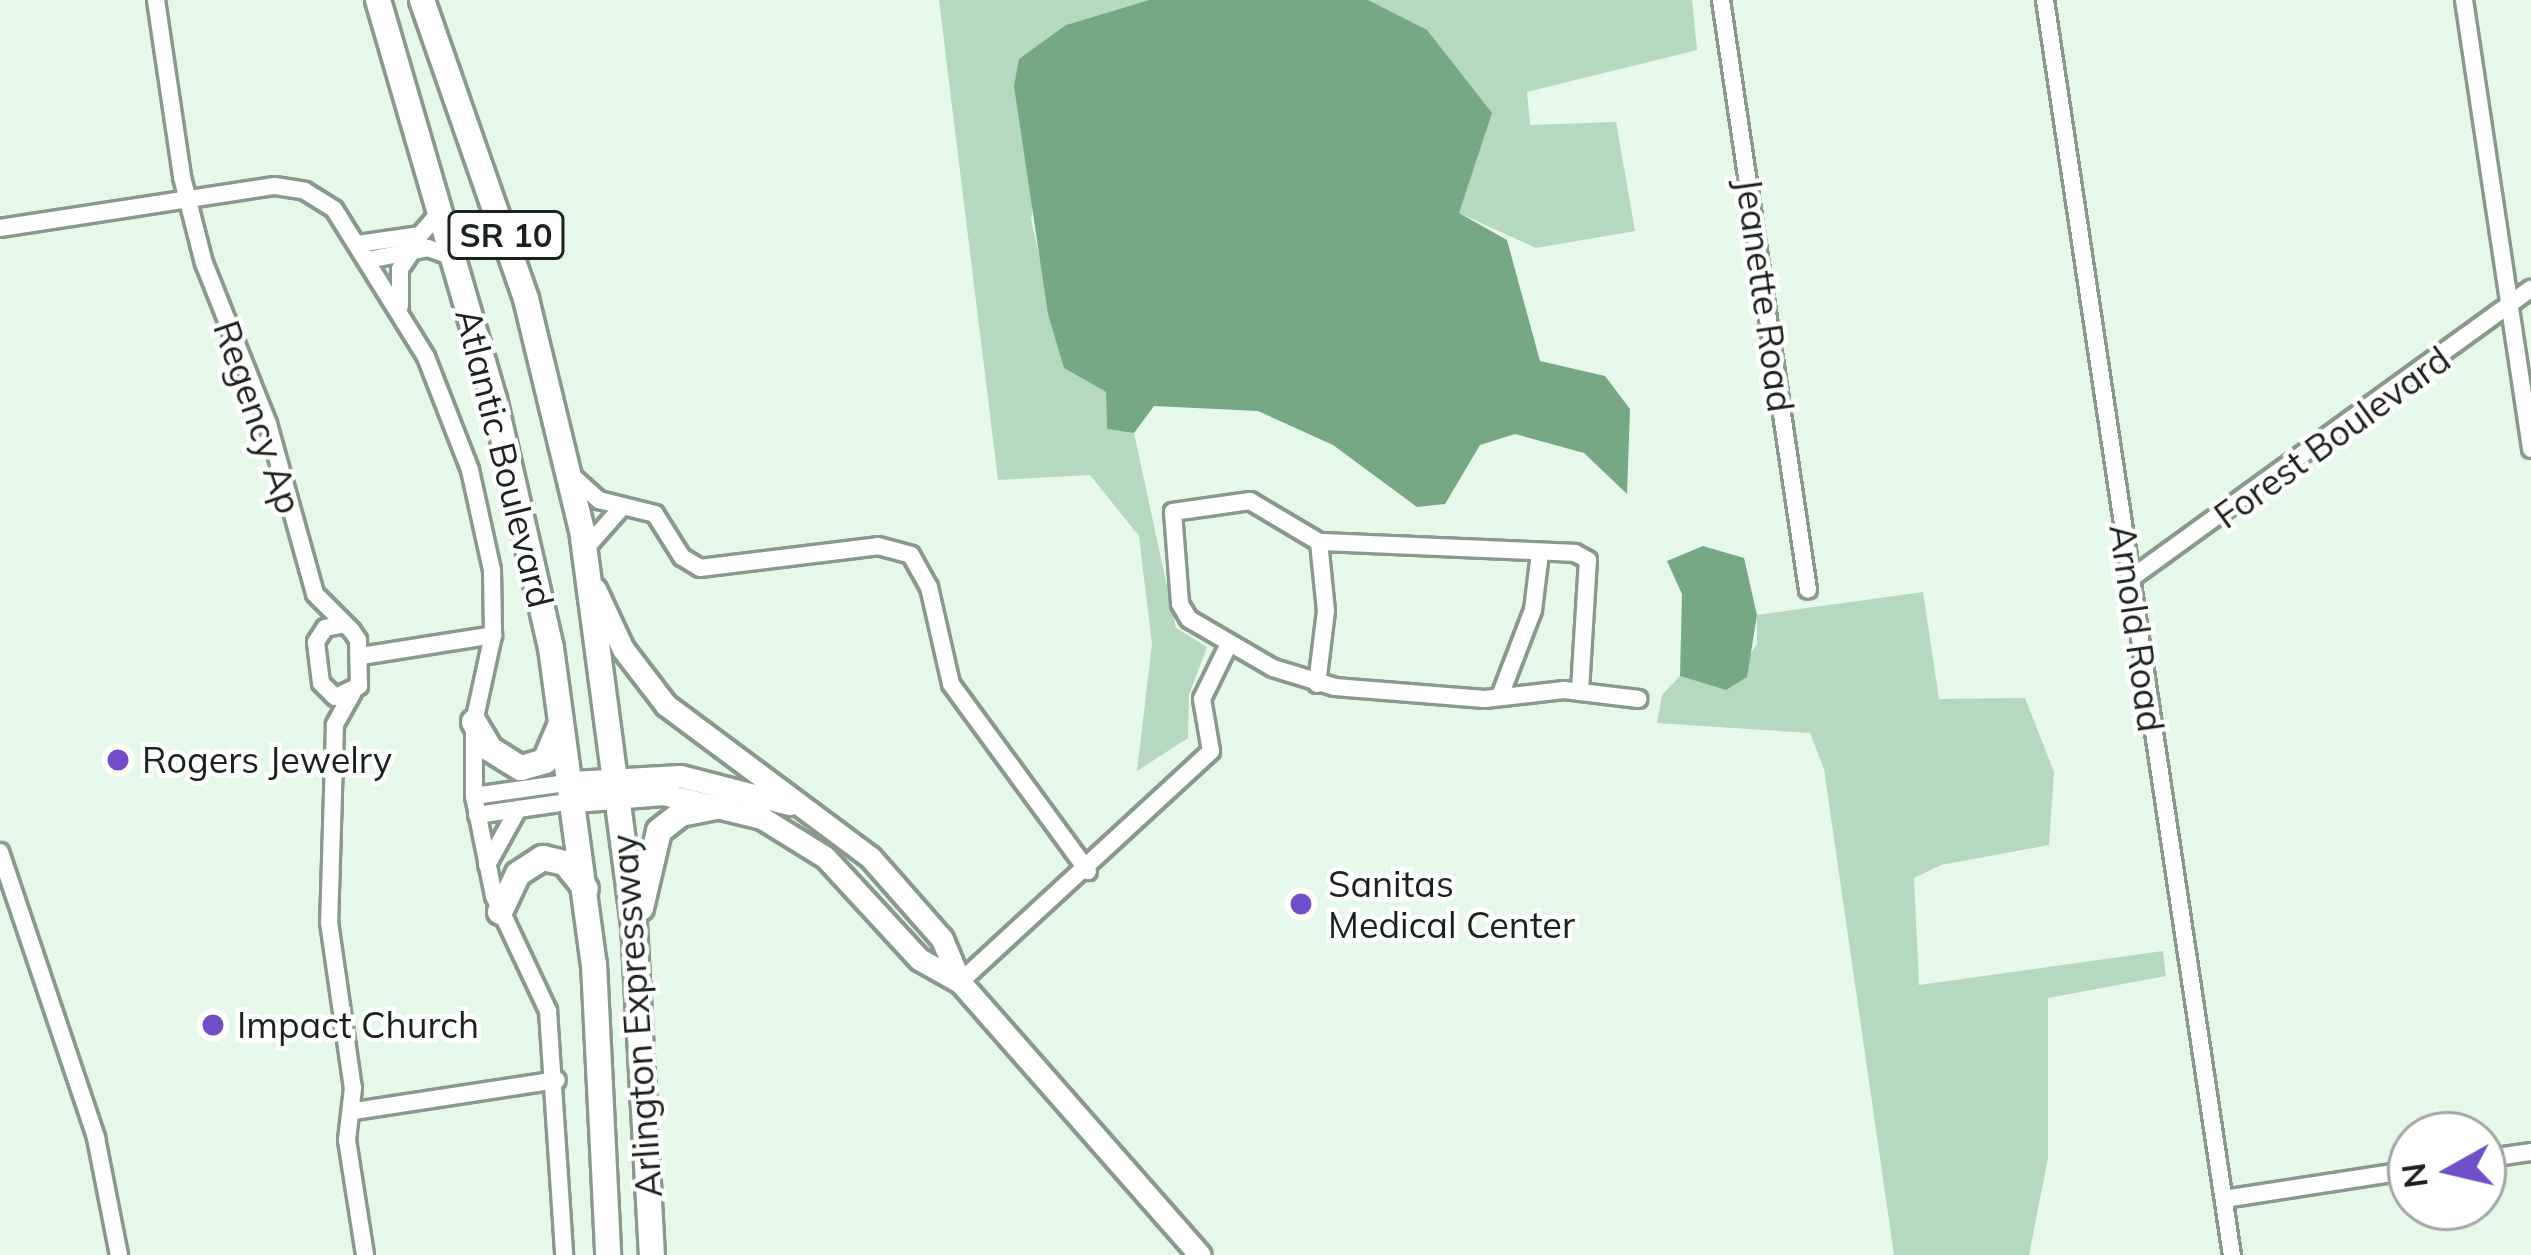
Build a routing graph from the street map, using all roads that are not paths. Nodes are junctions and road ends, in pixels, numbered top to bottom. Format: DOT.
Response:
graph roads {
  1 [pos="156,0"];
  2 [pos="378,0"];
  3 [pos="422,0"];
  4 [pos="1720,0"];
  5 [pos="2045,0"];
  6 [pos="2464,0"];
  7 [pos="187,200"];
  8 [pos="440,212"];
  9 [pos="0,227"];
  10 [pos="412,251"];
  11 [pos="363,252"];
  12 [pos="454,257"];
  13 [pos="2531,289"];
  14 [pos="2509,308"];
  15 [pos="401,313"];
  16 [pos="2531,449"];
  17 [pos="571,475"];
  18 [pos="623,506"];
  19 [pos="1318,542"];
  20 [pos="585,549"];
  21 [pos="1540,553"];
  22 [pos="2130,579"];
  23 [pos="1808,590"];
  24 [pos="316,595"];
  25 [pos="345,624"];
  26 [pos="320,634"];
  27 [pos="493,635"];
  28 [pos="1228,646"];
  29 [pos="361,656"];
  30 [pos="1317,684"];
  31 [pos="326,690"];
  32 [pos="1580,690"];
  33 [pos="353,692"];
  34 [pos="1500,696"];
  35 [pos="1639,699"];
  36 [pos="562,717"];
  37 [pos="474,722"];
  38 [pos="335,725"];
  39 [pos="618,786"];
  40 [pos="574,792"];
  41 [pos="474,796"];
  42 [pos="726,805"];
  43 [pos="518,809"];
  44 [pos="477,815"];
  45 [pos="823,817"];
  46 [pos="0,852"];
  47 [pos="487,866"];
  48 [pos="1088,871"];
  49 [pos="586,890"];
  50 [pos="500,912"];
  51 [pos="636,952"];
  52 [pos="960,982"];
  53 [pos="557,1080"];
  54 [pos="355,1111"];
  55 [pos="2387,1174"];
  56 [pos="2224,1198"];
  57 [pos="119,1255"];
  58 [pos="365,1255"];
  59 [pos="564,1255"];
  60 [pos="608,1255"];
  61 [pos="652,1255"];
  62 [pos="1201,1255"];
  63 [pos="2233,1255"];
  1 -- 7 [label="street, Regency Ap"];
  2 -- 8 [label="highway, Atlantic Boulevard / SR 10"];
  3 -- 17 [label="highway, Atlantic Boulevard / SR 10"];
  4 -- 23 [label="street, Jeanette Road"];
  5 -- 22 [label="street, Arnold Road"];
  6 -- 14 [label="street"];
  7 -- 9 [label="street"];
  7 -- 11 [label="street"];
  7 -- 24 [label="street, Regency Ap"];
  8 -- 11 [label="street"];
  8 -- 12 [label="highway, Atlantic Boulevard / SR 10"];
  10 -- 11 [label="street"];
  10 -- 12 [label="street"];
  10 -- 15 [label="street"];
  11 -- 15 [label="street"];
  12 -- 36 [label="highway, Atlantic Boulevard / SR 10"];
  13 -- 14 [label="street, Forest Boulevard"];
  14 -- 16 [label="street"];
  14 -- 22 [label="street, Forest Boulevard"];
  15 -- 27 [label="street"];
  17 -- 18 [label="street"];
  17 -- 20 [label="highway, Atlantic Boulevard / SR 10"];
  18 -- 20 [label="street"];
  18 -- 48 [label="street"];
  19 -- 21 [label="street"];
  19 -- 28 [label="street"];
  19 -- 30 [label="street"];
  20 -- 39 [label="highway, Atlantic Boulevard"];
  20 -- 45 [label="main road, Atlantic Boulevard / SR 10"];
  21 -- 32 [label="street"];
  21 -- 34 [label="street"];
  22 -- 56 [label="street, Arnold Road"];
  24 -- 25 [label="street, Regency Ap"];
  24 -- 26 [label="street"];
  25 -- 26 [label="street"];
  25 -- 29 [label="street, Regency Ap"];
  26 -- 31 [label="street"];
  27 -- 29 [label="street"];
  27 -- 37 [label="street"];
  28 -- 30 [label="street"];
  28 -- 48 [label="street"];
  29 -- 33 [label="street"];
  30 -- 34 [label="street"];
  31 -- 33 [label="street"];
  31 -- 38 [label="street"];
  32 -- 34 [label="street"];
  32 -- 35 [label="street"];
  33 -- 38 [label="street"];
  36 -- 37 [label="highway"];
  36 -- 40 [label="highway, Atlantic Boulevard / SR 10"];
  37 -- 41 [label="street"];
  38 -- 54 [label="street"];
  39 -- 40 [label="main road, Atlantic Boulevard / SR 10"];
  39 -- 42 [label="main road, Atlantic Boulevard / SR 10"];
  39 -- 45 [label="main road"];
  39 -- 51 [label="highway, Arlington Expressway"];
  40 -- 41 [label="street"];
  40 -- 43 [label="street"];
  40 -- 49 [label="highway, Arlington Expressway"];
  41 -- 44 [label="street"];
  42 -- 51 [label="highway"];
  42 -- 52 [label="main road, Atlantic Boulevard / SR 10"];
  43 -- 44 [label="street"];
  43 -- 47 [label="street"];
  44 -- 47 [label="street"];
  45 -- 52 [label="main road, Atlantic Boulevard / SR 10"];
  46 -- 57 [label="street"];
  47 -- 50 [label="street"];
  48 -- 52 [label="street"];
  49 -- 50 [label="highway"];
  49 -- 60 [label="highway, Arlington Expressway"];
  50 -- 53 [label="street"];
  51 -- 61 [label="highway, Arlington Expressway"];
  52 -- 62 [label="main road, Atlantic Boulevard / SR 10"];
  53 -- 54 [label="street"];
  53 -- 59 [label="street"];
  54 -- 58 [label="street"];
  55 -- 56 [label="street"];
  56 -- 63 [label="street, Arnold Road"];
}
